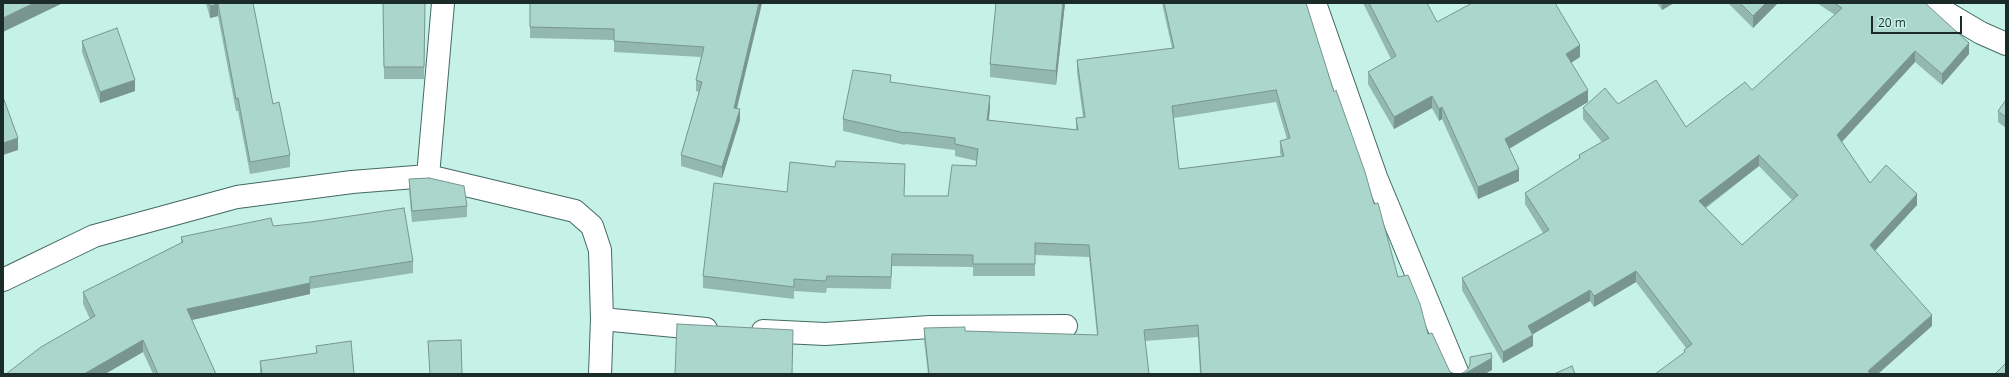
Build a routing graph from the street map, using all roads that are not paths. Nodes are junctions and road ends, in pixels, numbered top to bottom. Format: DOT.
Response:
graph roads {
  1 [pos="443,3"];
  2 [pos="1315,3"];
  3 [pos="1930,3"];
  4 [pos="2006,44"];
  5 [pos="428,176"];
  6 [pos="3,280"];
  7 [pos="602,319"];
  8 [pos="1066,326"];
  9 [pos="600,374"];
  10 [pos="1458,374"];
  1 -- 5 [label="street"];
  2 -- 10 [label="street"];
  3 -- 4 [label="street"];
  5 -- 6 [label="street"];
  5 -- 7 [label="street"];
  7 -- 8 [label="street"];
  7 -- 9 [label="street"];
}
